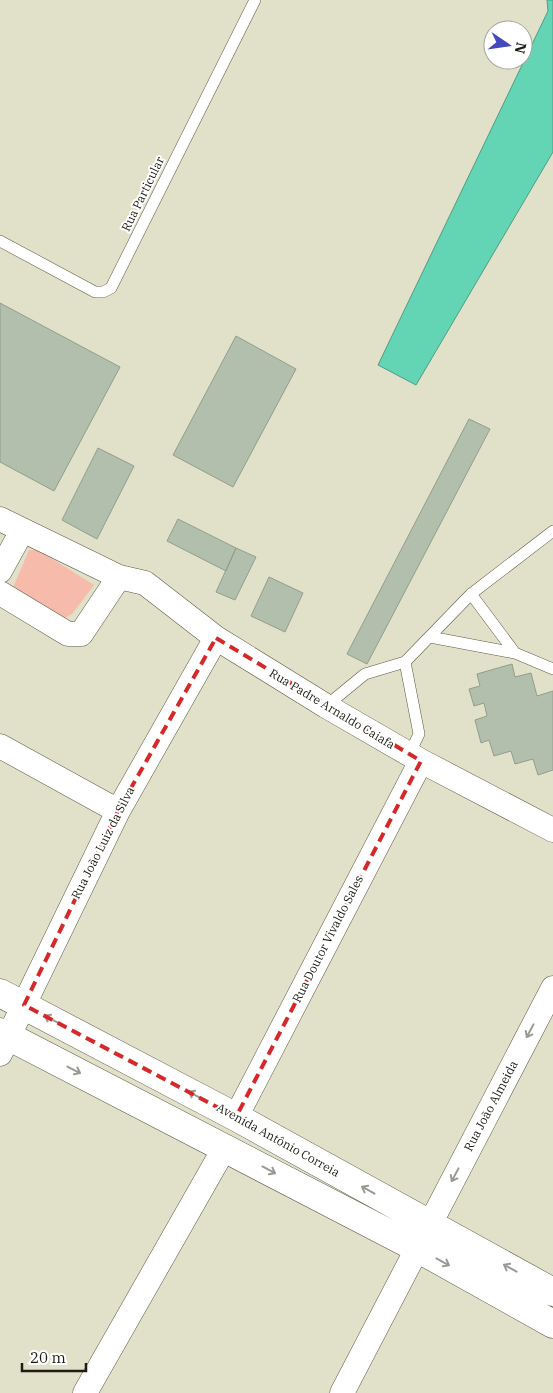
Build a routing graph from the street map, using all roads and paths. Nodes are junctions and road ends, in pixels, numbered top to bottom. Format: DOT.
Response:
graph roads {
  1 [pos="255,0"];
  2 [pos="0,241"];
  3 [pos="0,519"];
  4 [pos="22,530"];
  5 [pos="553,531"];
  6 [pos="0,571"];
  7 [pos="119,577"];
  8 [pos="0,592"];
  9 [pos="471,594"];
  10 [pos="430,637"];
  11 [pos="216,638"];
  12 [pos="515,652"];
  13 [pos="405,662"];
  14 [pos="553,669"];
  15 [pos="326,706"];
  16 [pos="0,746"];
  17 [pos="415,758"];
  18 [pos="118,811"];
  19 [pos="553,830"];
  20 [pos="553,988"];
  21 [pos="0,992"];
  22 [pos="24,1005"];
  23 [pos="3,1041"];
  24 [pos="236,1117"];
  25 [pos="225,1147"];
  26 [pos="430,1223"];
  27 [pos="417,1248"];
  28 [pos="553,1292"];
  29 [pos="553,1324"];
  30 [pos="85,1393"];
  31 [pos="342,1393"];
  1 -- 2 [label="lane, Rua Particular"];
  3 -- 4 [label="street, Rua Padre Arnaldo Caiafa"];
  4 -- 6 [label="street"];
  4 -- 7 [label="street, Rua Padre Arnaldo Caiafa"];
  5 -- 9 [label="lane"];
  7 -- 8 [label="street"];
  7 -- 11 [label="street, Rua Padre Arnaldo Caiafa"];
  9 -- 10 [label="lane"];
  9 -- 12 [label="lane"];
  10 -- 12 [label="lane"];
  10 -- 13 [label="lane"];
  11 -- 15 [label="street, Rua Padre Arnaldo Caiafa"];
  11 -- 18 [label="street, Rua João Luiz da Silva"];
  12 -- 14 [label="lane"];
  13 -- 15 [label="lane"];
  13 -- 17 [label="lane"];
  15 -- 17 [label="street, Rua Padre Arnaldo Caiafa"];
  16 -- 18 [label="street"];
  17 -- 19 [label="street, Rua Padre Arnaldo Caiafa"];
  17 -- 24 [label="street, Rua Doutor Vivaldo Sales"];
  18 -- 22 [label="street, Rua João Luiz da Silva"];
  20 -- 26 [label="street, Rua João Almeida, one-way"];
  21 -- 22 [label="street, Avenida Antônio Correia"];
  22 -- 23 [label="street, Rua João Luiz da Silva"];
  24 -- 22 [label="street, Avenida Antônio Correia, one-way"];
  23 -- 25 [label="street, one-way"];
  26 -- 24 [label="street, Avenida Antônio Correia, one-way"];
  25 -- 27 [label="street, one-way"];
  25 -- 30 [label="street"];
  26 -- 27 [label="street, Rua João Almeida"];
  28 -- 26 [label="street, Avenida Antônio Correia, one-way"];
  27 -- 29 [label="street, one-way"];
  27 -- 31 [label="street"];
}
